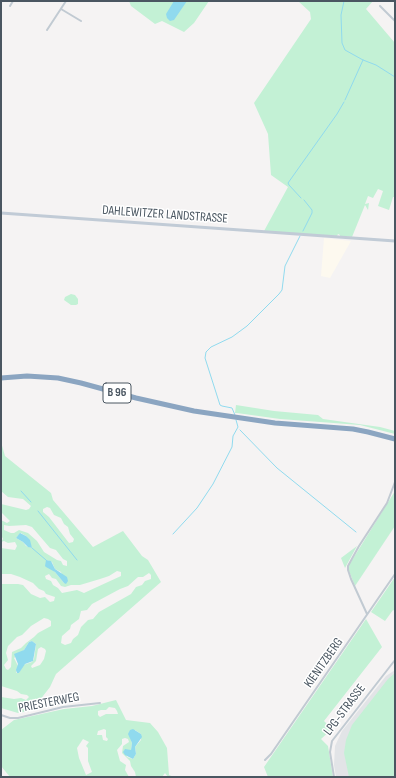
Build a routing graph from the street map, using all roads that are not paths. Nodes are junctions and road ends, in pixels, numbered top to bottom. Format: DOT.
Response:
graph roads {
  1 [pos="13,1"];
  2 [pos="66,1"];
  3 [pos="10,6"];
  4 [pos="380,6"];
  5 [pos="61,9"];
  6 [pos="81,21"];
  7 [pos="395,21"];
  8 [pos="47,30"];
  9 [pos="1,212"];
  10 [pos="395,241"];
  11 [pos="1,375"];
  12 [pos="1,378"];
  13 [pos="235,417"];
  14 [pos="395,436"];
  15 [pos="395,439"];
  16 [pos="395,484"];
  17 [pos="395,574"];
  18 [pos="367,614"];
  19 [pos="395,660"];
  20 [pos="100,703"];
  21 [pos="1,715"];
  22 [pos="265,760"];
  23 [pos="334,777"];
  1 -- 3 [label="street"];
  2 -- 5 [label="street"];
  4 -- 7 [label="street"];
  5 -- 6 [label="street"];
  5 -- 8 [label="street"];
  9 -- 10 [label="street, DAHLEWITZER LANDSTRASSE"];
  11 -- 13 [label="highway, B 96"];
  12 -- 13 [label="highway, B 96"];
  13 -- 14 [label="highway, B 96"];
  13 -- 15 [label="highway, B 96"];
  16 -- 18 [label="street"];
  17 -- 18 [label="street, KIENITZBERG"];
  18 -- 22 [label="street, KIENITZBERG"];
  19 -- 23 [label="street, LPG-STRASSE"];
  20 -- 21 [label="street, PRIESTERWEG"];
}
